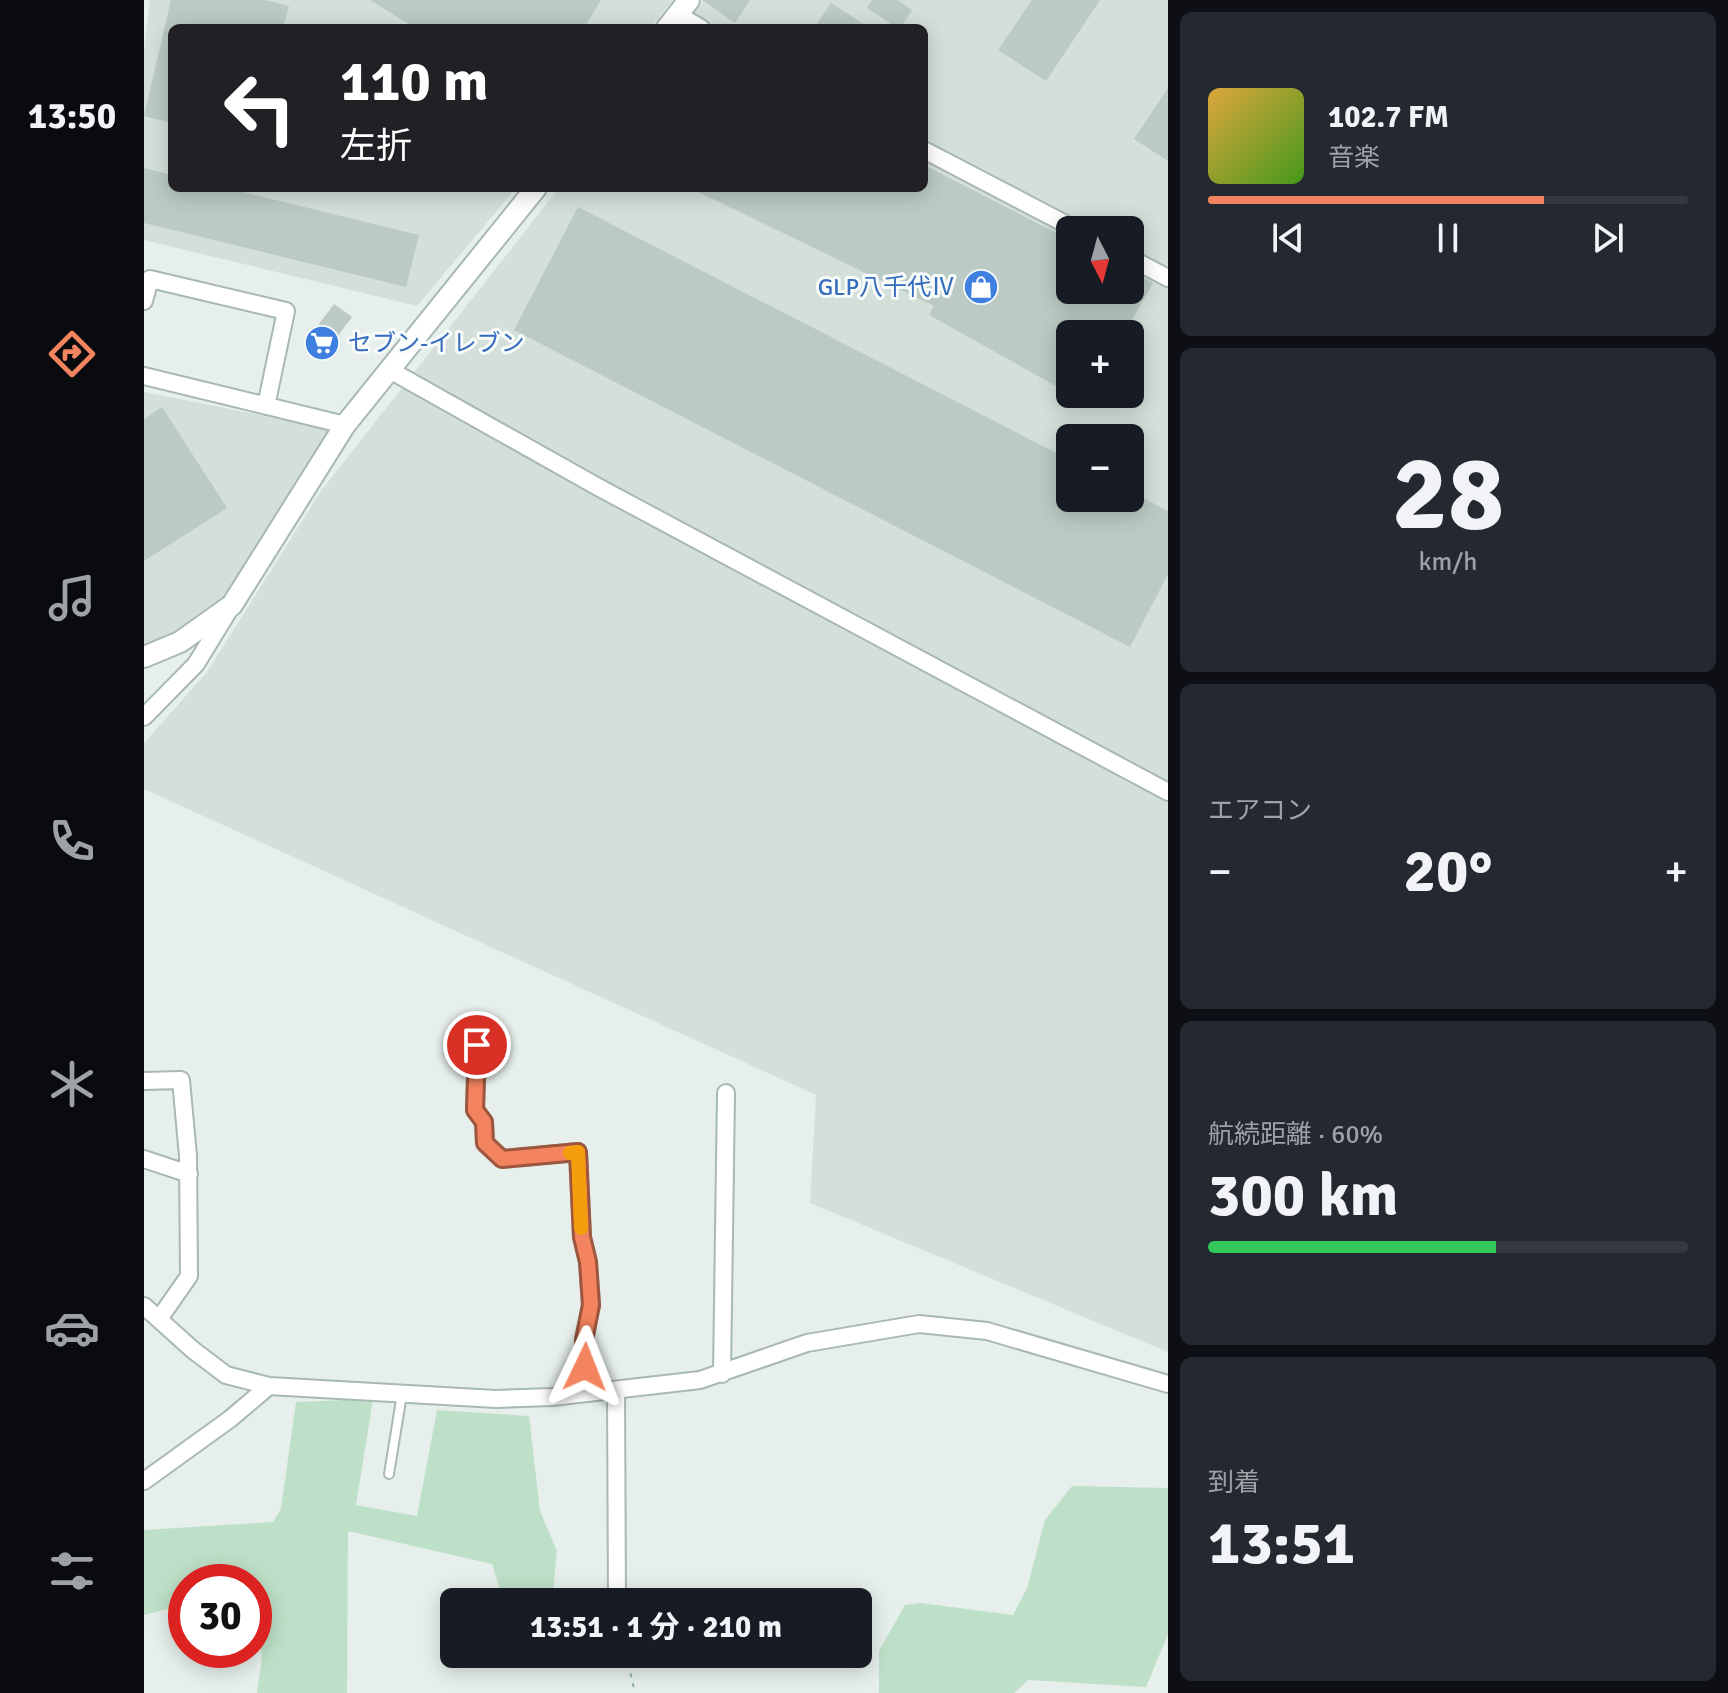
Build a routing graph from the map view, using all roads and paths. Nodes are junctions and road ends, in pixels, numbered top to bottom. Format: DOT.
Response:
graph roads {
  1 [pos="928,152"];
  2 [pos="533,192"];
  3 [pos="1056,219"];
  4 [pos="1144,265"];
  5 [pos="1168,278"];
  6 [pos="144,301"];
  7 [pos="388,369"];
  8 [pos="144,376"];
  9 [pos="266,406"];
  10 [pos="345,425"];
  11 [pos="232,605"];
  12 [pos="144,657"];
  13 [pos="144,717"];
  14 [pos="1168,792"];
  15 [pos="477,1045"];
  16 [pos="144,1081"];
  17 [pos="726,1093"];
  18 [pos="144,1159"];
  19 [pos="189,1174"];
  20 [pos="144,1306"];
  21 [pos="159,1319"];
  22 [pos="722,1374"];
  23 [pos="1168,1384"];
  24 [pos="269,1386"];
  25 [pos="616,1390"];
  26 [pos="586,1393"];
  27 [pos="402,1394"];
  28 [pos="389,1474"];
  29 [pos="144,1481"];
  30 [pos="617,1588"];
  31 [pos="629,1668"];
  32 [pos="635,1693"];
  1 -- 3 [label="street"];
  2 -- 7 [label="street"];
  4 -- 5 [label="street"];
  6 -- 9 [label="street"];
  7 -- 10 [label="street"];
  7 -- 14 [label="street"];
  8 -- 9 [label="street"];
  9 -- 10 [label="street"];
  10 -- 11 [label="street"];
  11 -- 12 [label="street"];
  11 -- 13 [label="street"];
  15 -- 26 [label="street"];
  16 -- 19 [label="street"];
  17 -- 22 [label="street"];
  18 -- 19 [label="street"];
  19 -- 21 [label="street"];
  20 -- 21 [label="street"];
  21 -- 24 [label="street"];
  22 -- 23 [label="street"];
  22 -- 25 [label="street"];
  24 -- 27 [label="street"];
  24 -- 29 [label="street"];
  25 -- 26 [label="street"];
  25 -- 30 [label="street"];
  26 -- 27 [label="street"];
  27 -- 28 [label="lane"];
  31 -- 32 [label="path"];
}
